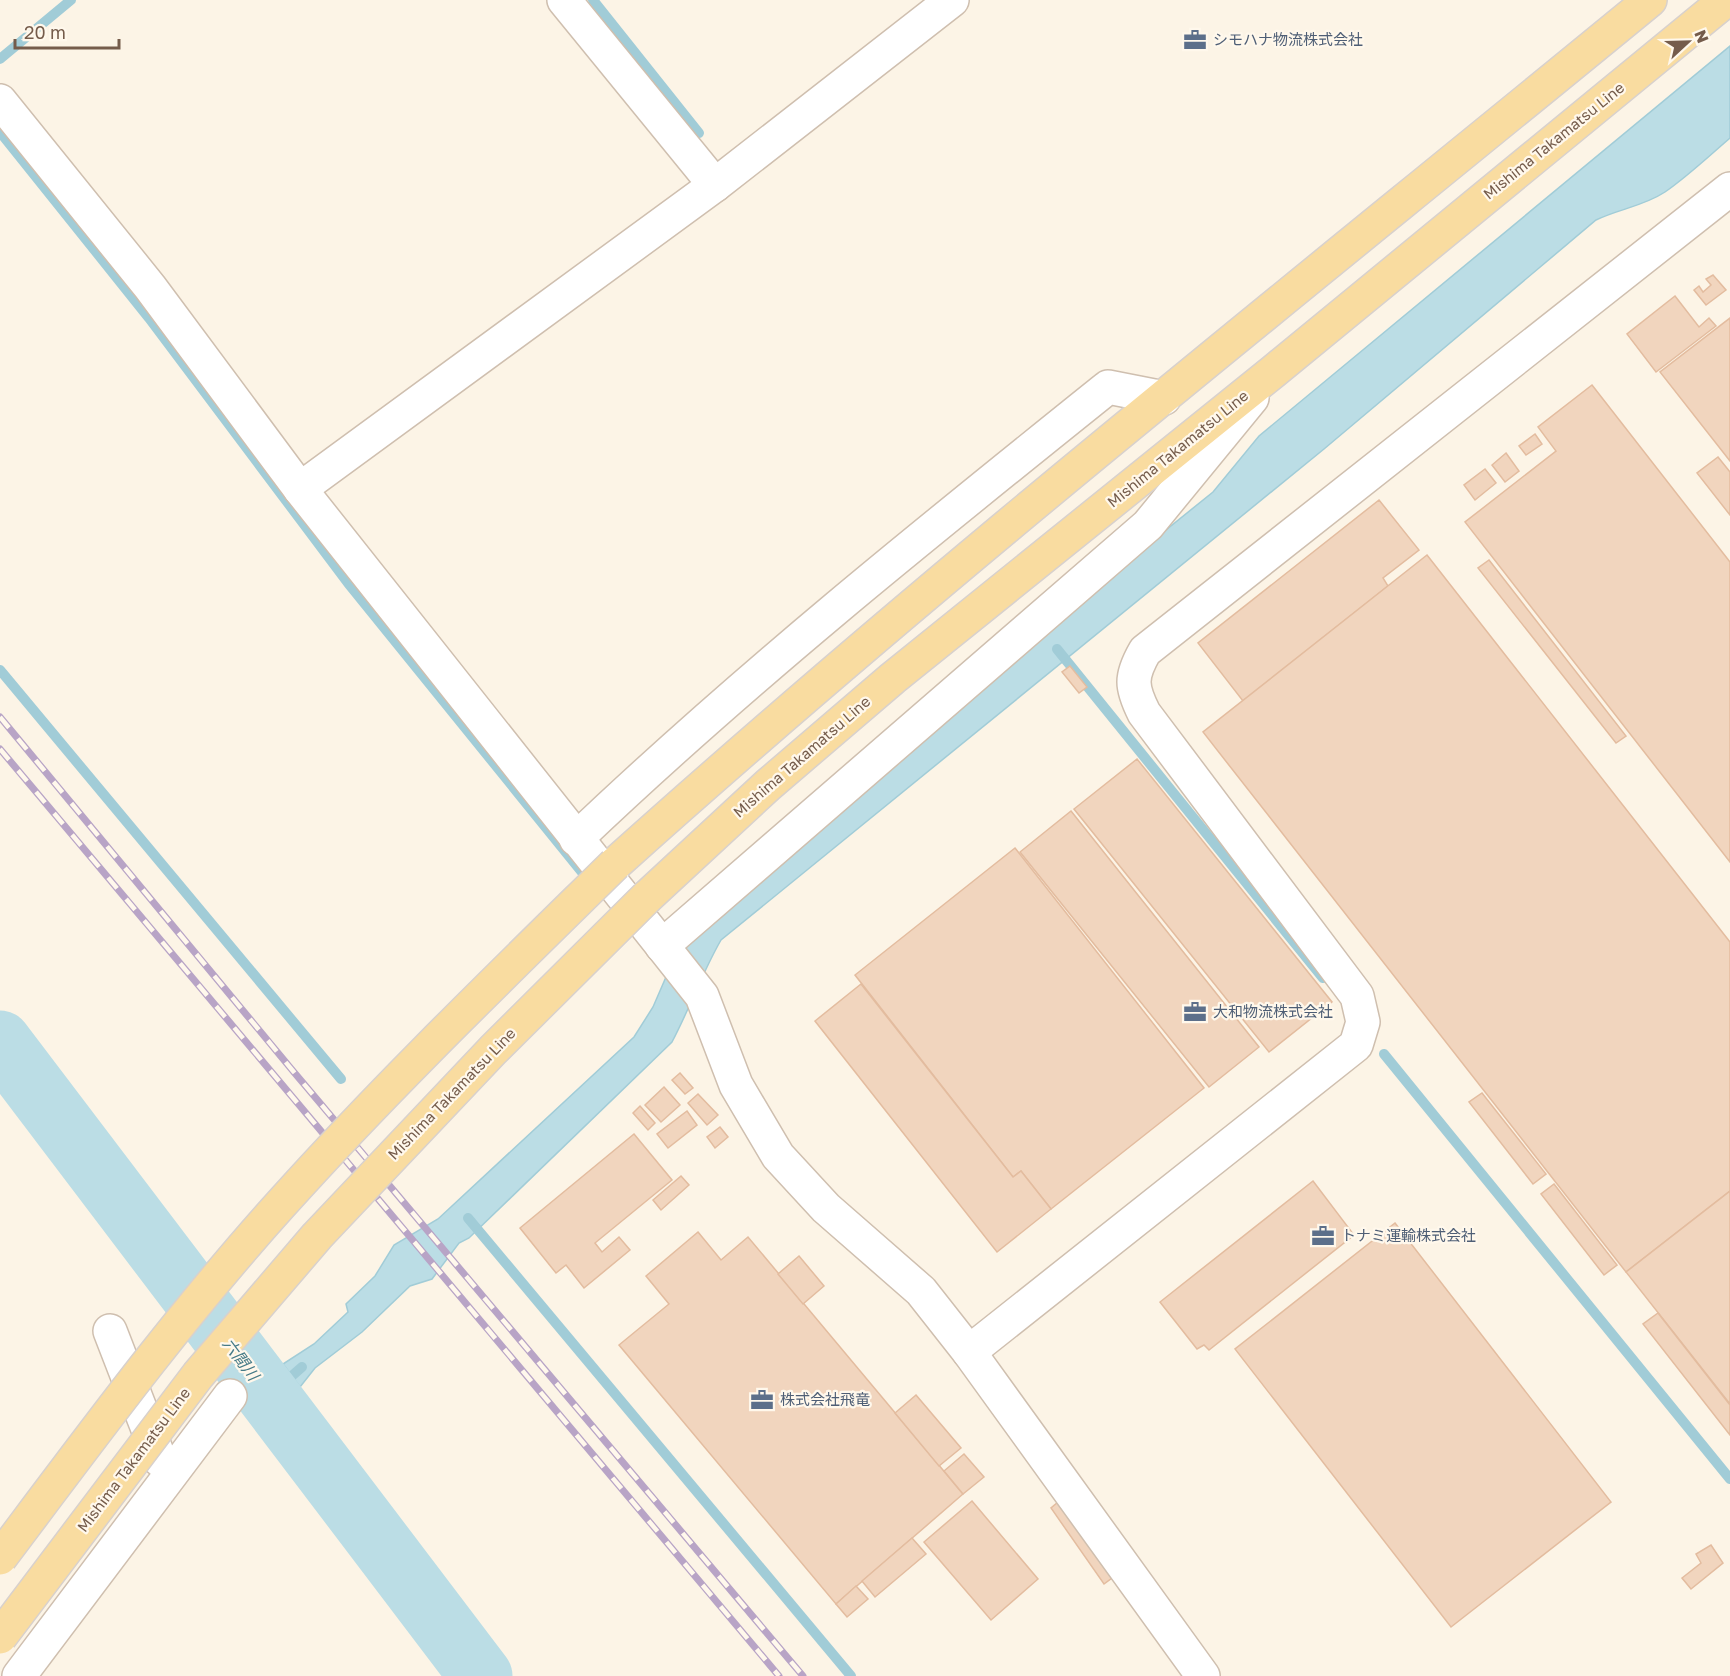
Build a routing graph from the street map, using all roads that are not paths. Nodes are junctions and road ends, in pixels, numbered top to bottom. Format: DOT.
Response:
graph roads {
  1 [pos="564,0"];
  2 [pos="952,0"];
  3 [pos="1650,0"];
  4 [pos="1726,0"];
  5 [pos="0,101"];
  6 [pos="715,185"];
  7 [pos="1730,189"];
  8 [pos="1274,371"];
  9 [pos="1164,398"];
  10 [pos="300,489"];
  11 [pos="576,839"];
  12 [pos="666,952"];
  13 [pos="110,1331"];
  14 [pos="969,1352"];
  15 [pos="230,1396"];
  16 [pos="168,1479"];
  17 [pos="0,1558"];
  18 [pos="0,1637"];
  19 [pos="19,1676"];
  20 [pos="1203,1676"];
  1 -- 6 [label="street"];
  2 -- 6 [label="street"];
  3 -- 9 [label="main road"];
  4 -- 8 [label="main road, Mishima Takamatsu Line"];
  5 -- 10 [label="street"];
  6 -- 10 [label="street"];
  7 -- 14 [label="street"];
  8 -- 12 [label="street"];
  8 -- 18 [label="main road, Mishima Takamatsu Line, bridge"];
  9 -- 11 [label="street"];
  9 -- 17 [label="main road, bridge"];
  10 -- 11 [label="street"];
  11 -- 12 [label="street"];
  12 -- 14 [label="street"];
  13 -- 16 [label="street"];
  14 -- 20 [label="street"];
  15 -- 16 [label="street"];
  16 -- 19 [label="street"];
}
